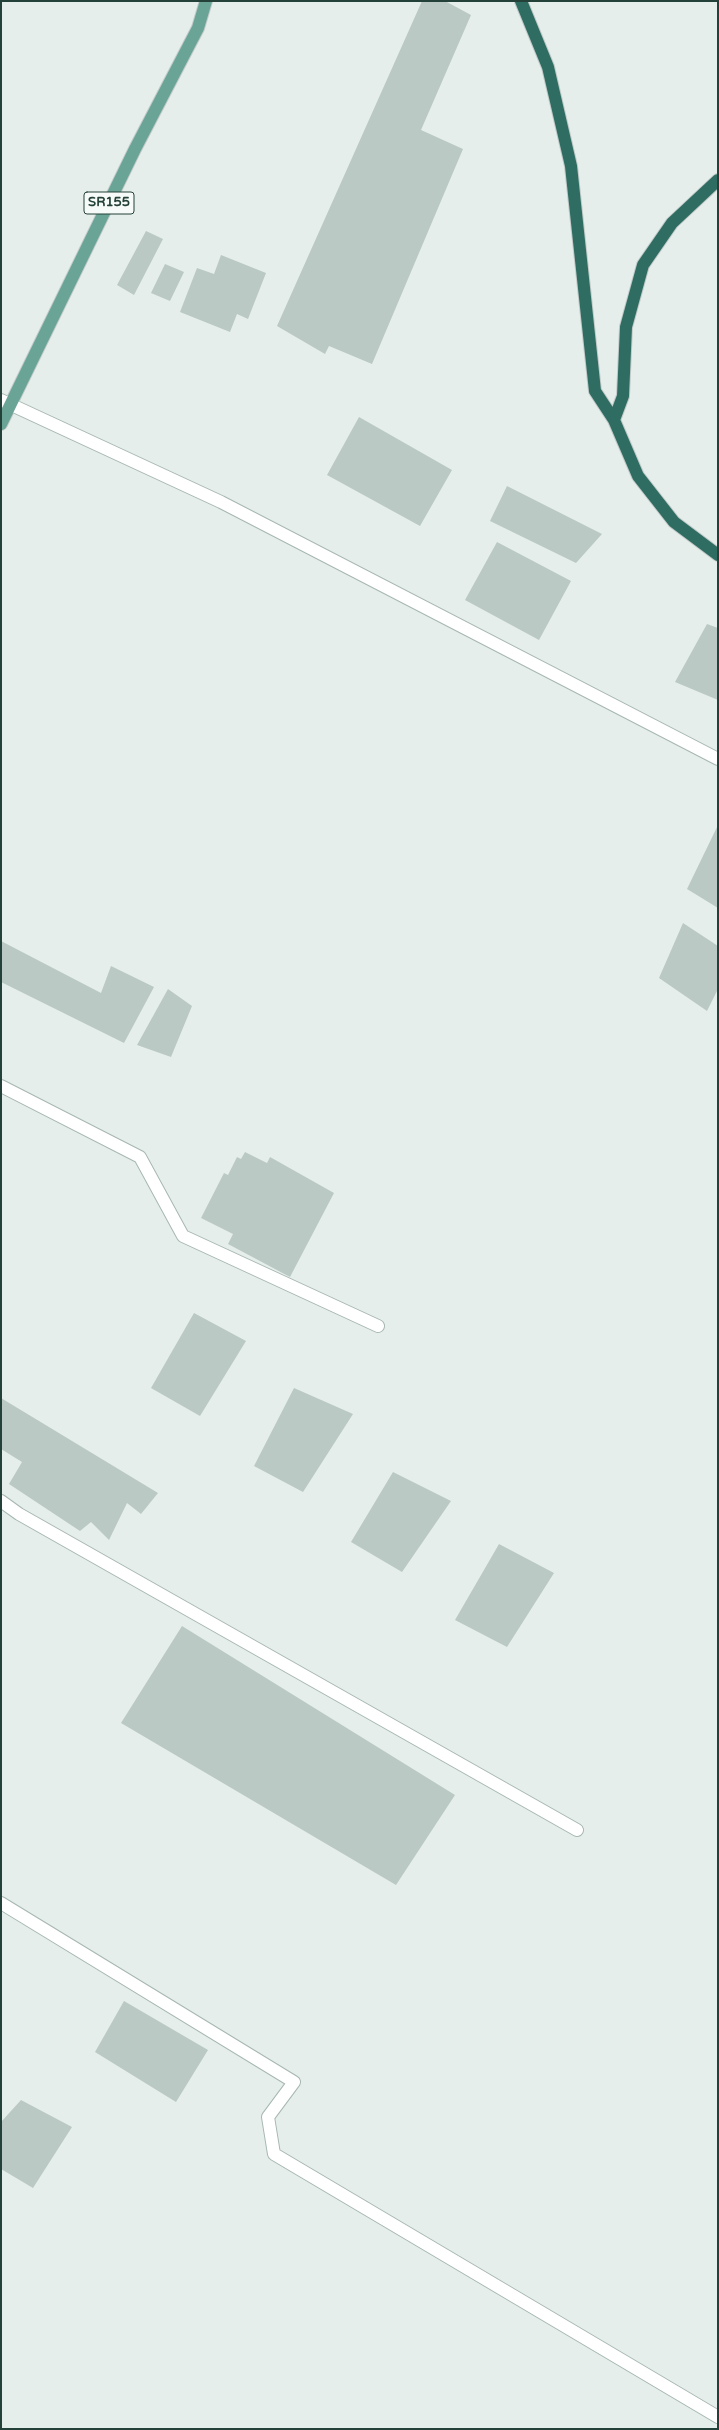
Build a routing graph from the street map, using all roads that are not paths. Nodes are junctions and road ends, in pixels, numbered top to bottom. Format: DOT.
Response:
graph roads {
  1 [pos="206,1"];
  2 [pos="521,1"];
  3 [pos="718,180"];
  4 [pos="6,402"];
  5 [pos="614,420"];
  6 [pos="1,424"];
  7 [pos="718,555"];
  8 [pos="718,759"];
  9 [pos="1,1086"];
  10 [pos="378,1326"];
  11 [pos="1,1501"];
  12 [pos="577,1830"];
  13 [pos="1,1903"];
  14 [pos="718,2417"];
  1 -- 4 [label="main road, SR155"];
  2 -- 5 [label="highway"];
  3 -- 5 [label="highway"];
  4 -- 6 [label="main road, SR155"];
  4 -- 8 [label="street"];
  5 -- 7 [label="highway"];
  9 -- 10 [label="street"];
  11 -- 12 [label="street"];
  13 -- 14 [label="street"];
}
